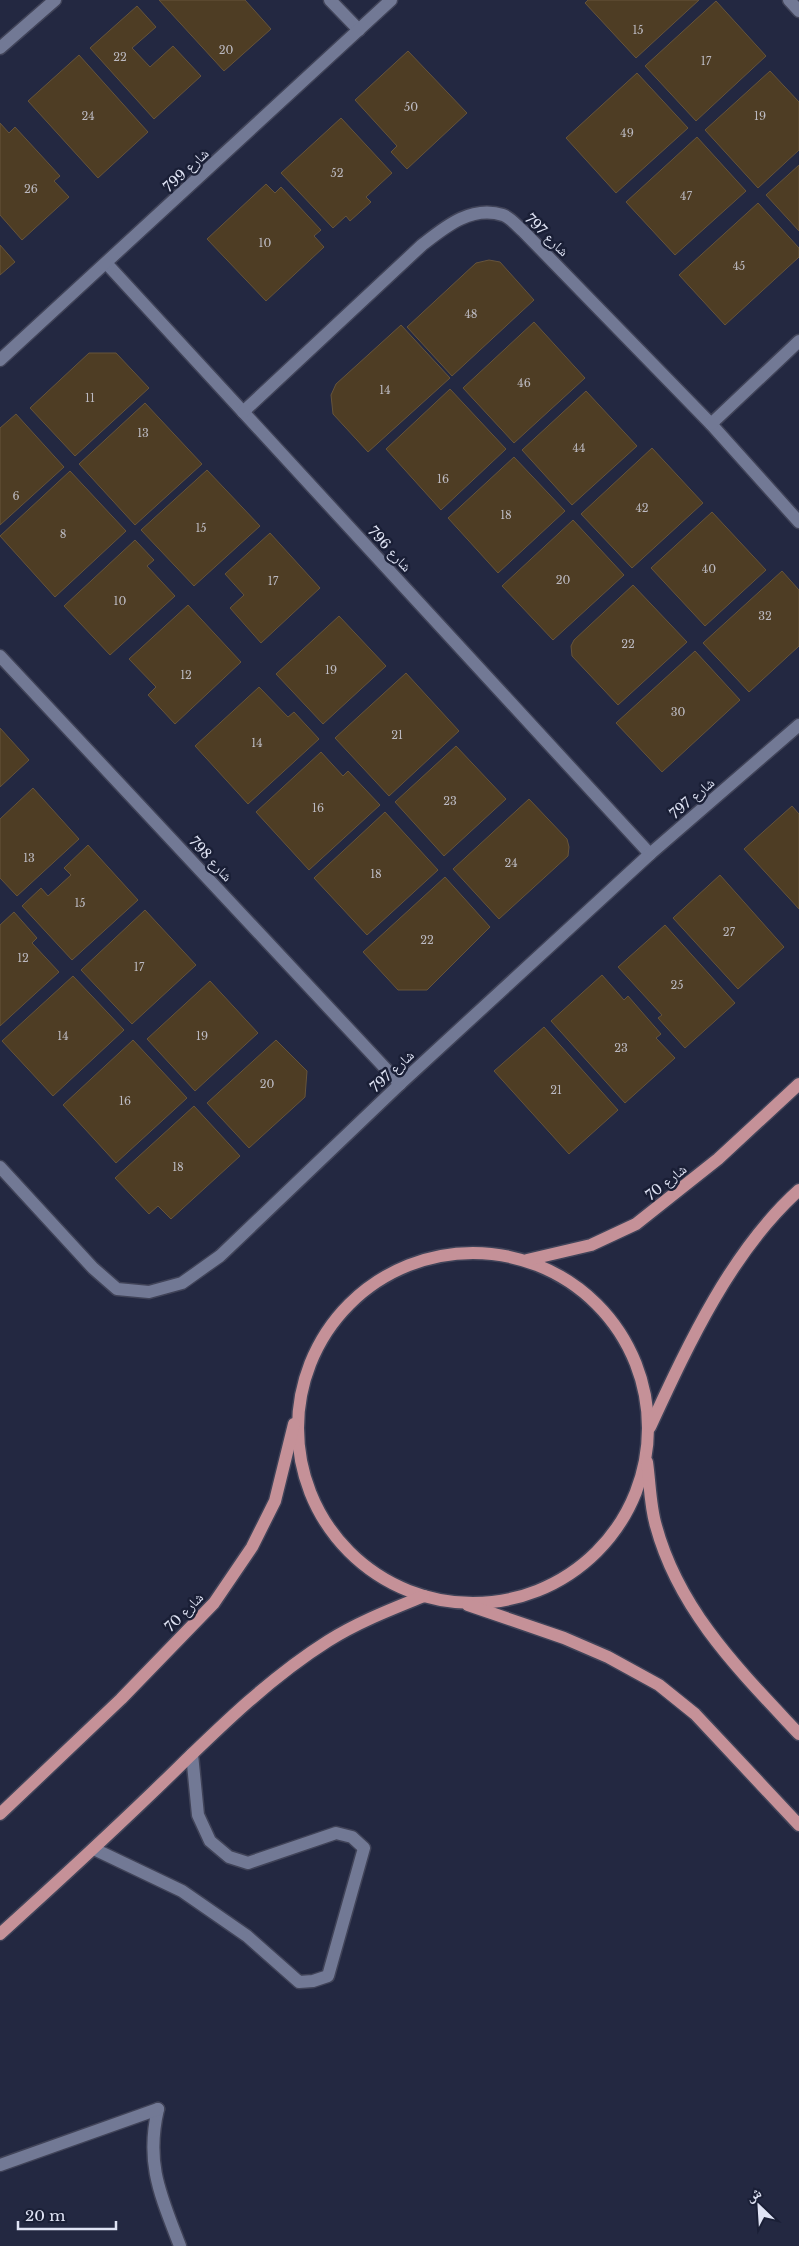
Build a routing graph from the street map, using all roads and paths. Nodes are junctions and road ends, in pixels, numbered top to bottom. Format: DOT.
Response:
graph roads {
  1 [pos="55,0"];
  2 [pos="330,0"];
  3 [pos="391,0"];
  4 [pos="789,0"];
  5 [pos="799,11"];
  6 [pos="359,30"];
  7 [pos="0,48"];
  8 [pos="107,264"];
  9 [pos="799,341"];
  10 [pos="0,360"];
  11 [pos="243,412"];
  12 [pos="711,424"];
  13 [pos="799,522"];
  14 [pos="0,656"];
  15 [pos="799,725"];
  16 [pos="650,854"];
  17 [pos="400,1084"];
  18 [pos="799,1084"];
  19 [pos="0,1167"];
  20 [pos="799,1190"];
  21 [pos="527,1260"];
  22 [pos="305,1378"];
  23 [pos="650,1427"];
  24 [pos="646,1460"];
  25 [pos="424,1596"];
  26 [pos="463,1603"];
  27 [pos="799,1734"];
  28 [pos="192,1754"];
  29 [pos="0,1814"];
  30 [pos="799,1824"];
  31 [pos="94,1849"];
  32 [pos="0,1934"];
  33 [pos="0,2165"];
  34 [pos="180,2246"];
  1 -- 7 [label="street"];
  2 -- 6 [label="street"];
  3 -- 6 [label="street, شارع 799"];
  4 -- 5 [label="street"];
  6 -- 8 [label="street, شارع 799"];
  8 -- 10 [label="street, شارع 799"];
  8 -- 11 [label="street, شارع 796"];
  9 -- 12 [label="street"];
  11 -- 12 [label="street, شارع 797"];
  11 -- 16 [label="street, شارع 796"];
  12 -- 13 [label="street, شارع 797"];
  14 -- 17 [label="street, شارع 798"];
  15 -- 16 [label="street, شارع 797"];
  16 -- 17 [label="street, شارع 797"];
  17 -- 19 [label="street, شارع 797"];
  18 -- 21 [label="main road, شارع 70"];
  20 -- 23 [label="main road"];
  21 -- 22 [label="main road"];
  21 -- 23 [label="main road"];
  22 -- 25 [label="main road"];
  22 -- 29 [label="main road, شارع 70"];
  23 -- 24 [label="main road"];
  24 -- 26 [label="main road"];
  24 -- 27 [label="main road"];
  25 -- 26 [label="main road"];
  25 -- 28 [label="main road"];
  26 -- 30 [label="main road"];
  28 -- 31 [label="main road"];
  28 -- 31 [label="street"];
  31 -- 32 [label="main road"];
  33 -- 34 [label="street"];
}
